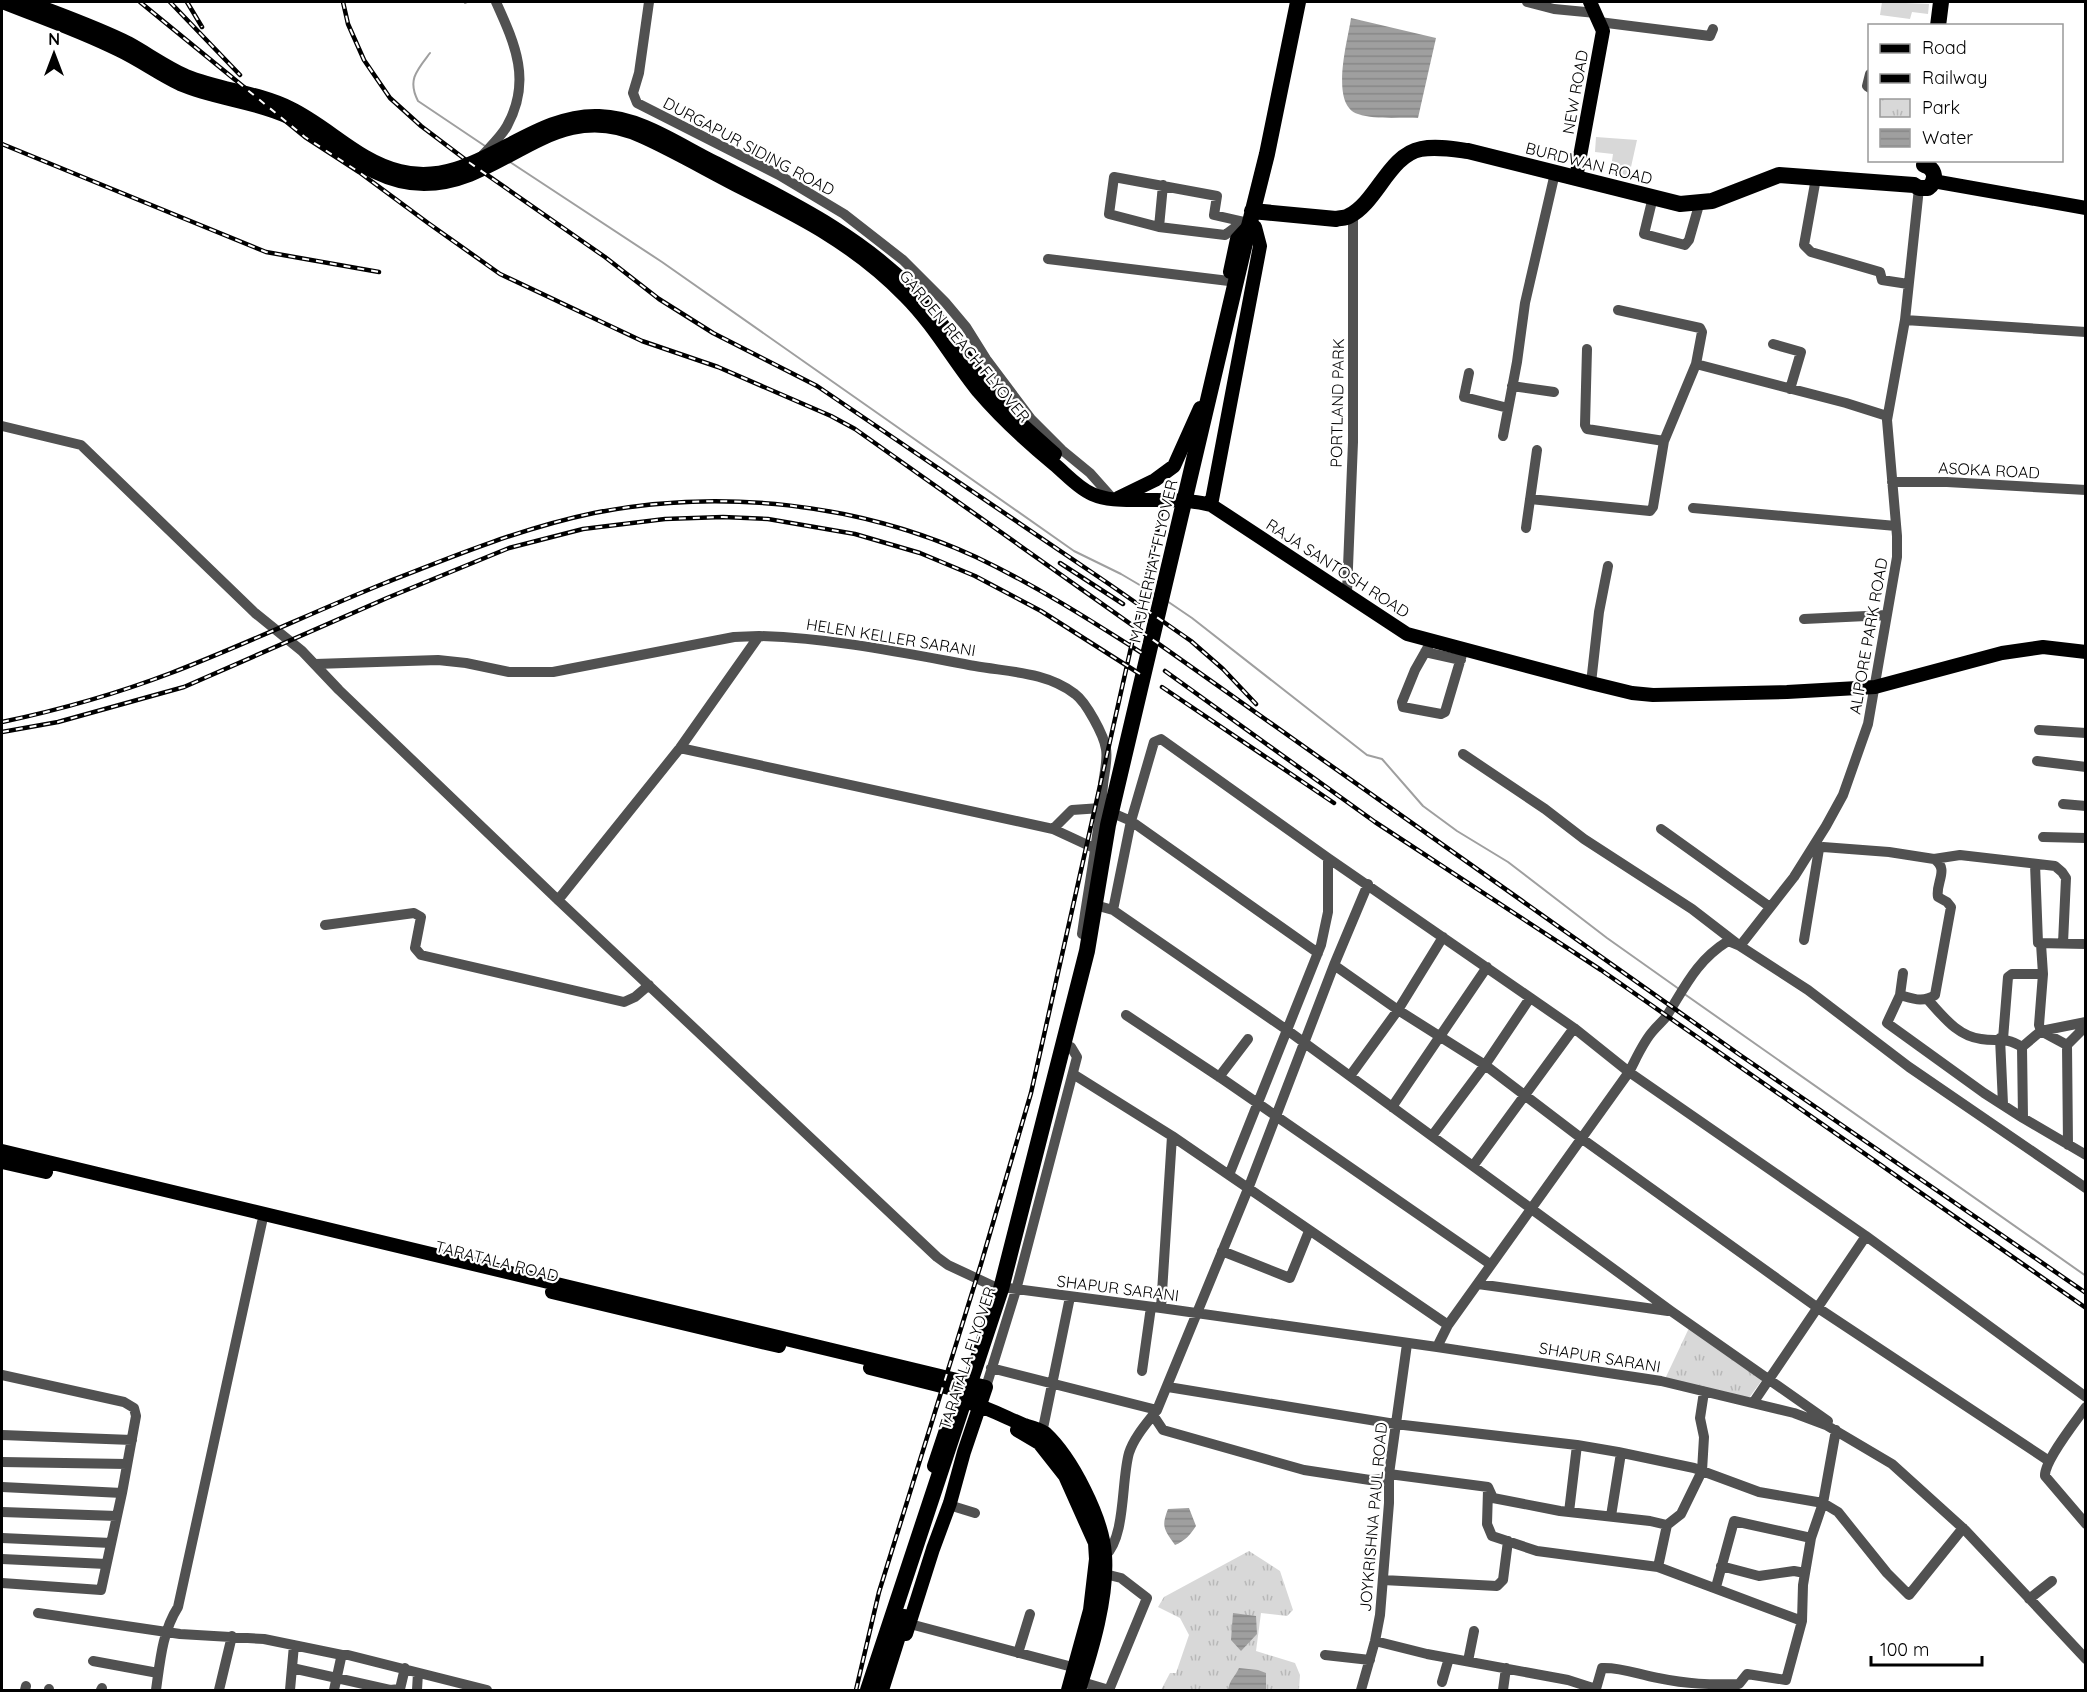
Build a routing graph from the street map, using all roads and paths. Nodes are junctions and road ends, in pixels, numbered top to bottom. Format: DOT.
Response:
graph roads {
  1 [pos="2,2"];
  2 [pos="28,2"];
  3 [pos="496,2"];
  4 [pos="649,2"];
  5 [pos="1298,2"];
  6 [pos="1306,2"];
  7 [pos="1527,2"];
  8 [pos="1941,2"];
  9 [pos="1595,12"];
  10 [pos="1938,24"];
  11 [pos="1713,29"];
  12 [pos="478,160"];
  13 [pos="1924,163"];
  14 [pos="1556,173"];
  15 [pos="1576,178"];
  16 [pos="1816,178"];
  17 [pos="1163,185"];
  18 [pos="1922,185"];
  19 [pos="1653,197"];
  20 [pos="1698,203"];
  21 [pos="2085,208"];
  22 [pos="1353,213"];
  23 [pos="1250,220"];
  24 [pos="1159,227"];
  25 [pos="1048,259"];
  26 [pos="1229,280"];
  27 [pos="1908,284"];
  28 [pos="1618,310"];
  29 [pos="1905,320"];
  30 [pos="2085,332"];
  31 [pos="1773,345"];
  32 [pos="1587,349"];
  33 [pos="1696,364"];
  34 [pos="1469,373"];
  35 [pos="1512,386"];
  36 [pos="1790,389"];
  37 [pos="1554,392"];
  38 [pos="1508,408"];
  39 [pos="1887,416"];
  40 [pos="2,426"];
  41 [pos="1503,436"];
  42 [pos="1664,441"];
  43 [pos="1537,450"];
  44 [pos="1082,482"];
  45 [pos="1892,482"];
  46 [pos="2085,490"];
  47 [pos="1108,499"];
  48 [pos="1530,499"];
  49 [pos="1211,505"];
  50 [pos="1693,508"];
  51 [pos="1896,526"];
  52 [pos="1526,528"];
  53 [pos="1608,566"];
  54 [pos="1347,592"];
  55 [pos="1887,615"];
  56 [pos="1804,619"];
  57 [pos="759,636"];
  58 [pos="1428,646"];
  59 [pos="2085,652"];
  60 [pos="1462,654"];
  61 [pos="315,664"];
  62 [pos="1591,683"];
  63 [pos="1875,687"];
  64 [pos="2039,730"];
  65 [pos="2085,733"];
  66 [pos="680,748"];
  67 [pos="1463,754"];
  68 [pos="2037,761"];
  69 [pos="2085,766"];
  70 [pos="2063,804"];
  71 [pos="2085,806"];
  72 [pos="1101,808"];
  73 [pos="1120,824"];
  74 [pos="1053,829"];
  75 [pos="1662,829"];
  76 [pos="2043,837"];
  77 [pos="2085,838"];
  78 [pos="1094,848"];
  79 [pos="1329,858"];
  80 [pos="1934,859"];
  81 [pos="2035,864"];
  82 [pos="1368,884"];
  83 [pos="558,900"];
  84 [pos="1104,907"];
  85 [pos="1770,907"];
  86 [pos="325,925"];
  87 [pos="1443,937"];
  88 [pos="1803,940"];
  89 [pos="2062,943"];
  90 [pos="2041,944"];
  91 [pos="2085,944"];
  92 [pos="1740,946"];
  93 [pos="1087,951"];
  94 [pos="1318,953"];
  95 [pos="1334,965"];
  96 [pos="1487,967"];
  97 [pos="1903,973"];
  98 [pos="2043,974"];
  99 [pos="649,985"];
  100 [pos="1900,995"];
  101 [pos="1530,998"];
  102 [pos="1928,1000"];
  103 [pos="1398,1010"];
  104 [pos="1126,1015"];
  105 [pos="2085,1022"];
  106 [pos="1574,1028"];
  107 [pos="1287,1030"];
  108 [pos="2041,1031"];
  109 [pos="1441,1035"];
  110 [pos="2001,1039"];
  111 [pos="1248,1040"];
  112 [pos="2085,1041"];
  113 [pos="1305,1043"];
  114 [pos="2070,1043"];
  115 [pos="1067,1046"];
  116 [pos="2022,1047"];
  117 [pos="1485,1065"];
  118 [pos="1629,1072"];
  119 [pos="1073,1074"];
  120 [pos="1350,1076"];
  121 [pos="1219,1077"];
  122 [pos="1526,1095"];
  123 [pos="1257,1104"];
  124 [pos="2003,1104"];
  125 [pos="1392,1107"];
  126 [pos="1275,1117"];
  127 [pos="2023,1118"];
  128 [pos="1172,1136"];
  129 [pos="1432,1136"];
  130 [pos="1581,1138"];
  131 [pos="2068,1144"];
  132 [pos="2,1151"];
  133 [pos="2085,1155"];
  134 [pos="2,1162"];
  135 [pos="1473,1166"];
  136 [pos="1229,1174"];
  137 [pos="2085,1188"];
  138 [pos="1248,1189"];
  139 [pos="1532,1209"];
  140 [pos="261,1222"];
  141 [pos="1310,1231"];
  142 [pos="1866,1236"];
  143 [pos="1222,1251"];
  144 [pos="1490,1264"];
  145 [pos="1478,1284"];
  146 [pos="993,1286"];
  147 [pos="1016,1290"];
  148 [pos="1070,1297"];
  149 [pos="1156,1307"];
  150 [pos="1818,1308"];
  151 [pos="1671,1311"];
  152 [pos="1197,1312"];
  153 [pos="1448,1325"];
  154 [pos="1407,1344"];
  155 [pos="1437,1347"];
  156 [pos="992,1368"];
  157 [pos="1142,1371"];
  158 [pos="2,1375"];
  159 [pos="1767,1380"];
  160 [pos="1053,1383"];
  161 [pos="1168,1387"];
  162 [pos="1704,1392"];
  163 [pos="958,1395"];
  164 [pos="2085,1397"];
  165 [pos="982,1401"];
  166 [pos="1753,1403"];
  167 [pos="2085,1407"];
  168 [pos="1155,1412"];
  169 [pos="1395,1425"];
  170 [pos="1836,1430"];
  171 [pos="2,1435"];
  172 [pos="1042,1437"];
  173 [pos="132,1440"];
  174 [pos="1577,1445"];
  175 [pos="1621,1453"];
  176 [pos="2049,1461"];
  177 [pos="2,1462"];
  178 [pos="127,1464"];
  179 [pos="1702,1471"];
  180 [pos="1389,1474"];
  181 [pos="2,1487"];
  182 [pos="1488,1487"];
  183 [pos="1077,1488"];
  184 [pos="122,1492"];
  185 [pos="1823,1503"];
  186 [pos="949,1505"];
  187 [pos="2,1512"];
  188 [pos="1569,1512"];
  189 [pos="975,1513"];
  190 [pos="117,1516"];
  191 [pos="1611,1516"];
  192 [pos="2085,1524"];
  193 [pos="1667,1526"];
  194 [pos="1963,1528"];
  195 [pos="2,1538"];
  196 [pos="1811,1538"];
  197 [pos="1508,1541"];
  198 [pos="111,1543"];
  199 [pos="1105,1556"];
  200 [pos="2,1559"];
  201 [pos="106,1564"];
  202 [pos="1721,1566"];
  203 [pos="1658,1567"];
  204 [pos="1805,1573"];
  205 [pos="1105,1574"];
  206 [pos="1383,1580"];
  207 [pos="2052,1581"];
  208 [pos="2,1583"];
  209 [pos="1716,1587"];
  210 [pos="2029,1599"];
  211 [pos="38,1613"];
  212 [pos="1030,1614"];
  213 [pos="1802,1621"];
  214 [pos="901,1624"];
  215 [pos="168,1630"];
  216 [pos="1474,1631"];
  217 [pos="232,1636"];
  218 [pos="1375,1641"];
  219 [pos="294,1645"];
  220 [pos="1018,1653"];
  221 [pos="342,1655"];
  222 [pos="1325,1655"];
  223 [pos="1449,1658"];
  224 [pos="2085,1659"];
  225 [pos="1370,1660"];
  226 [pos="93,1661"];
  227 [pos="1468,1661"];
  228 [pos="292,1668"];
  229 [pos="405,1668"];
  230 [pos="1506,1668"];
  231 [pos="418,1673"];
  232 [pos="158,1674"];
  233 [pos="1747,1674"];
  234 [pos="1080,1678"];
  235 [pos="880,1680"];
  236 [pos="1442,1682"];
  237 [pos="335,1685"];
  238 [pos="1786,1685"];
  239 [pos="156,1690"];
  240 [pos="219,1690"];
  241 [pos="290,1690"];
  242 [pos="417,1690"];
  243 [pos="486,1690"];
  244 [pos="868,1690"];
  245 [pos="1068,1690"];
  246 [pos="1361,1690"];
  247 [pos="1503,1690"];
  248 [pos="1744,1690"];
  1 -- 44 [label="main road, GARDEN REACH FLYOVER"];
  2 -- 12 [label="main road, GARDEN REACH FLYOVER"];
  3 -- 12 [label="street"];
  4 -- 47 [label="street, DURGAPUR SIDING ROAD"];
  5 -- 23 [label="highway"];
  6 -- 23 [label="highway"];
  7 -- 9 [label="street"];
  8 -- 10 [label="highway"];
  9 -- 11 [label="street"];
  9 -- 15 [label="main road, NEW ROAD"];
  12 -- 44 [label="main road, GARDEN REACH FLYOVER"];
  13 -- 18 [label="highway"];
  14 -- 15 [label="highway, BURDWAN ROAD"];
  14 -- 22 [label="highway, BURDWAN ROAD"];
  14 -- 35 [label="street"];
  15 -- 19 [label="highway, BURDWAN ROAD"];
  16 -- 18 [label="highway, BURDWAN ROAD"];
  16 -- 20 [label="highway, BURDWAN ROAD"];
  16 -- 27 [label="street"];
  17 -- 23 [label="street"];
  17 -- 24 [label="street"];
  17 -- 24 [label="street"];
  18 -- 21 [label="main road"];
  18 -- 27 [label="street, ALIPORE PARK ROAD"];
  19 -- 20 [label="highway, BURDWAN ROAD"];
  19 -- 20 [label="street"];
  22 -- 23 [label="highway"];
  22 -- 54 [label="street, PORTLAND PARK"];
  23 -- 24 [label="street"];
  23 -- 26 [label="main road"];
  23 -- 49 [label="main road"];
  23 -- 73 [label="highway, MAJHERHAT FLYOVER"];
  25 -- 26 [label="street"];
  26 -- 47 [label="main road"];
  27 -- 29 [label="street, ALIPORE PARK ROAD"];
  28 -- 33 [label="street"];
  29 -- 30 [label="street"];
  29 -- 39 [label="street, ALIPORE PARK ROAD"];
  31 -- 36 [label="street"];
  32 -- 42 [label="street"];
  33 -- 36 [label="street"];
  33 -- 42 [label="street"];
  34 -- 38 [label="street"];
  35 -- 37 [label="street"];
  35 -- 38 [label="street"];
  36 -- 39 [label="street"];
  38 -- 41 [label="street"];
  39 -- 45 [label="street, ALIPORE PARK ROAD"];
  40 -- 61 [label="street, SHAPUR SARANI"];
  42 -- 48 [label="street"];
  43 -- 48 [label="street"];
  44 -- 47 [label="main road, GARDEN REACH FLYOVER"];
  45 -- 46 [label="street, ASOKA ROAD"];
  45 -- 51 [label="street, ALIPORE PARK ROAD"];
  47 -- 49 [label="main road"];
  48 -- 52 [label="street"];
  49 -- 54 [label="main road, RAJA SANTOSH ROAD"];
  50 -- 51 [label="street"];
  51 -- 55 [label="street, ALIPORE PARK ROAD"];
  53 -- 62 [label="street"];
  54 -- 58 [label="main road, RAJA SANTOSH ROAD"];
  55 -- 56 [label="street"];
  55 -- 63 [label="street, ALIPORE PARK ROAD"];
  57 -- 61 [label="street, HELEN KELLER SARANI"];
  57 -- 66 [label="street"];
  57 -- 72 [label="street, HELEN KELLER SARANI"];
  58 -- 60 [label="main road, RAJA SANTOSH ROAD"];
  58 -- 60 [label="street"];
  59 -- 63 [label="main road, RAJA SANTOSH ROAD"];
  60 -- 62 [label="main road, RAJA SANTOSH ROAD"];
  61 -- 83 [label="street, SHAPUR SARANI"];
  62 -- 63 [label="main road, RAJA SANTOSH ROAD"];
  63 -- 85 [label="street, ALIPORE PARK ROAD"];
  64 -- 65 [label="street"];
  66 -- 74 [label="street"];
  66 -- 83 [label="street"];
  67 -- 92 [label="street"];
  68 -- 69 [label="street"];
  70 -- 71 [label="street"];
  72 -- 73 [label="street"];
  72 -- 74 [label="street"];
  72 -- 78 [label="street, HELEN KELLER SARANI"];
  73 -- 79 [label="street"];
  73 -- 84 [label="highway, MAJHERHAT FLYOVER"];
  73 -- 94 [label="street"];
  74 -- 78 [label="street"];
  75 -- 85 [label="street"];
  76 -- 77 [label="street"];
  78 -- 93 [label="street, HELEN KELLER SARANI"];
  79 -- 82 [label="street"];
  79 -- 94 [label="street"];
  80 -- 81 [label="street"];
  80 -- 88 [label="street"];
  80 -- 102 [label="street"];
  81 -- 89 [label="street"];
  81 -- 90 [label="street"];
  82 -- 87 [label="street"];
  82 -- 95 [label="street"];
  83 -- 99 [label="street, SHAPUR SARANI"];
  84 -- 93 [label="highway"];
  84 -- 107 [label="street"];
  84 -- 115 [label="highway"];
  85 -- 92 [label="street, ALIPORE PARK ROAD"];
  86 -- 99 [label="street"];
  87 -- 96 [label="street"];
  87 -- 103 [label="street"];
  89 -- 90 [label="street"];
  89 -- 91 [label="street"];
  90 -- 98 [label="street"];
  92 -- 118 [label="street"];
  92 -- 137 [label="street"];
  93 -- 115 [label="highway"];
  94 -- 107 [label="street"];
  95 -- 103 [label="street"];
  95 -- 113 [label="street"];
  96 -- 101 [label="street"];
  96 -- 109 [label="street"];
  97 -- 100 [label="street"];
  98 -- 108 [label="street"];
  98 -- 110 [label="street"];
  99 -- 146 [label="street, SHAPUR SARANI"];
  100 -- 102 [label="street"];
  100 -- 124 [label="street"];
  101 -- 106 [label="street"];
  101 -- 117 [label="street"];
  102 -- 110 [label="street"];
  103 -- 109 [label="street"];
  103 -- 120 [label="street"];
  104 -- 121 [label="street"];
  105 -- 108 [label="street"];
  105 -- 114 [label="street"];
  106 -- 118 [label="street"];
  106 -- 122 [label="street"];
  107 -- 113 [label="street"];
  107 -- 123 [label="street"];
  108 -- 114 [label="street"];
  108 -- 116 [label="street"];
  109 -- 117 [label="street"];
  109 -- 125 [label="street"];
  110 -- 116 [label="street"];
  110 -- 124 [label="street"];
  111 -- 121 [label="street"];
  112 -- 114 [label="street"];
  113 -- 120 [label="street"];
  113 -- 126 [label="street"];
  114 -- 131 [label="street"];
  115 -- 119 [label="street"];
  115 -- 146 [label="street"];
  115 -- 214 [label="highway, TARATALA FLYOVER"];
  116 -- 127 [label="street"];
  117 -- 122 [label="street"];
  117 -- 129 [label="street"];
  118 -- 130 [label="street"];
  118 -- 142 [label="street"];
  119 -- 128 [label="street"];
  119 -- 147 [label="street"];
  120 -- 125 [label="street"];
  121 -- 123 [label="street"];
  122 -- 130 [label="street"];
  122 -- 135 [label="street"];
  123 -- 126 [label="street"];
  123 -- 136 [label="street"];
  124 -- 127 [label="street"];
  125 -- 129 [label="street"];
  126 -- 138 [label="street"];
  126 -- 144 [label="street"];
  127 -- 131 [label="street"];
  128 -- 136 [label="street"];
  128 -- 149 [label="street"];
  129 -- 135 [label="street"];
  130 -- 139 [label="street"];
  130 -- 150 [label="street"];
  131 -- 133 [label="street"];
  132 -- 163 [label="main road"];
  134 -- 140 [label="main road, TARATALA ROAD"];
  135 -- 139 [label="street"];
  136 -- 138 [label="street"];
  138 -- 141 [label="street"];
  138 -- 143 [label="street"];
  139 -- 144 [label="street"];
  139 -- 151 [label="street"];
  140 -- 163 [label="main road, TARATALA ROAD"];
  140 -- 215 [label="street"];
  141 -- 143 [label="street"];
  141 -- 153 [label="street"];
  142 -- 150 [label="street"];
  142 -- 164 [label="street"];
  143 -- 152 [label="street"];
  144 -- 145 [label="street"];
  145 -- 151 [label="street"];
  145 -- 153 [label="street"];
  146 -- 147 [label="street, SHAPUR SARANI"];
  146 -- 163 [label="street"];
  147 -- 148 [label="street, SHAPUR SARANI"];
  147 -- 156 [label="street"];
  148 -- 149 [label="street, SHAPUR SARANI"];
  148 -- 160 [label="street"];
  149 -- 152 [label="street, SHAPUR SARANI"];
  149 -- 157 [label="street"];
  150 -- 159 [label="street"];
  150 -- 176 [label="street"];
  151 -- 159 [label="street"];
  152 -- 154 [label="street, SHAPUR SARANI"];
  152 -- 161 [label="street"];
  153 -- 155 [label="street"];
  154 -- 155 [label="street, SHAPUR SARANI"];
  154 -- 169 [label="street, JOYKRISHNA PAUL ROAD"];
  155 -- 162 [label="street, SHAPUR SARANI"];
  156 -- 160 [label="street"];
  156 -- 165 [label="street"];
  158 -- 173 [label="street"];
  159 -- 166 [label="street"];
  159 -- 170 [label="street"];
  160 -- 168 [label="street"];
  160 -- 172 [label="street"];
  161 -- 168 [label="street"];
  161 -- 169 [label="street"];
  162 -- 166 [label="street, SHAPUR SARANI"];
  162 -- 179 [label="street"];
  163 -- 165 [label="main road"];
  163 -- 165 [label="main road"];
  163 -- 235 [label="main road"];
  165 -- 172 [label="main road"];
  165 -- 186 [label="main road"];
  166 -- 170 [label="street, SHAPUR SARANI"];
  167 -- 176 [label="street"];
  168 -- 180 [label="street"];
  168 -- 199 [label="street"];
  169 -- 174 [label="street"];
  169 -- 180 [label="street, JOYKRISHNA PAUL ROAD"];
  170 -- 185 [label="street"];
  170 -- 194 [label="street, SHAPUR SARANI"];
  171 -- 173 [label="street"];
  172 -- 183 [label="main road"];
  173 -- 178 [label="street"];
  174 -- 175 [label="street"];
  174 -- 188 [label="street"];
  175 -- 179 [label="street"];
  175 -- 191 [label="street"];
  176 -- 192 [label="street"];
  177 -- 178 [label="street"];
  178 -- 184 [label="street"];
  179 -- 185 [label="street"];
  179 -- 193 [label="street"];
  180 -- 182 [label="street"];
  180 -- 206 [label="street, JOYKRISHNA PAUL ROAD"];
  181 -- 184 [label="street"];
  182 -- 188 [label="street"];
  182 -- 197 [label="street"];
  183 -- 199 [label="main road"];
  183 -- 234 [label="main road"];
  184 -- 190 [label="street"];
  185 -- 194 [label="street"];
  185 -- 196 [label="street"];
  186 -- 189 [label="street"];
  186 -- 214 [label="main road"];
  187 -- 190 [label="street"];
  188 -- 191 [label="street"];
  190 -- 198 [label="street"];
  191 -- 193 [label="street"];
  193 -- 203 [label="street"];
  194 -- 210 [label="street, SHAPUR SARANI"];
  195 -- 198 [label="street"];
  196 -- 202 [label="street"];
  196 -- 204 [label="street"];
  197 -- 203 [label="street"];
  197 -- 206 [label="street"];
  198 -- 201 [label="street"];
  199 -- 205 [label="main road"];
  200 -- 201 [label="street"];
  201 -- 208 [label="street"];
  202 -- 204 [label="street"];
  202 -- 209 [label="street"];
  203 -- 209 [label="street"];
  204 -- 213 [label="street"];
  205 -- 234 [label="main road"];
  205 -- 234 [label="street"];
  206 -- 218 [label="street, JOYKRISHNA PAUL ROAD"];
  207 -- 210 [label="street"];
  209 -- 213 [label="street"];
  210 -- 224 [label="street, SHAPUR SARANI"];
  211 -- 215 [label="street"];
  212 -- 220 [label="street"];
  213 -- 238 [label="street"];
  214 -- 220 [label="street"];
  214 -- 235 [label="highway, TARATALA FLYOVER"];
  215 -- 217 [label="street"];
  215 -- 232 [label="street"];
  216 -- 227 [label="street"];
  217 -- 219 [label="street"];
  217 -- 240 [label="street"];
  218 -- 223 [label="street"];
  218 -- 225 [label="street, JOYKRISHNA PAUL ROAD"];
  219 -- 221 [label="street"];
  219 -- 228 [label="street"];
  220 -- 234 [label="street"];
  221 -- 229 [label="street"];
  221 -- 237 [label="street"];
  222 -- 225 [label="street"];
  223 -- 227 [label="street"];
  223 -- 236 [label="street"];
  225 -- 246 [label="street, JOYKRISHNA PAUL ROAD"];
  226 -- 232 [label="street"];
  227 -- 230 [label="street"];
  228 -- 237 [label="street"];
  228 -- 241 [label="street"];
  229 -- 231 [label="street"];
  229 -- 237 [label="street"];
  230 -- 233 [label="street"];
  230 -- 247 [label="street"];
  231 -- 242 [label="street"];
  231 -- 243 [label="street"];
  232 -- 239 [label="street"];
  233 -- 238 [label="street"];
  233 -- 248 [label="street"];
  234 -- 245 [label="main road"];
  235 -- 244 [label="highway, TARATALA FLYOVER"];
}
